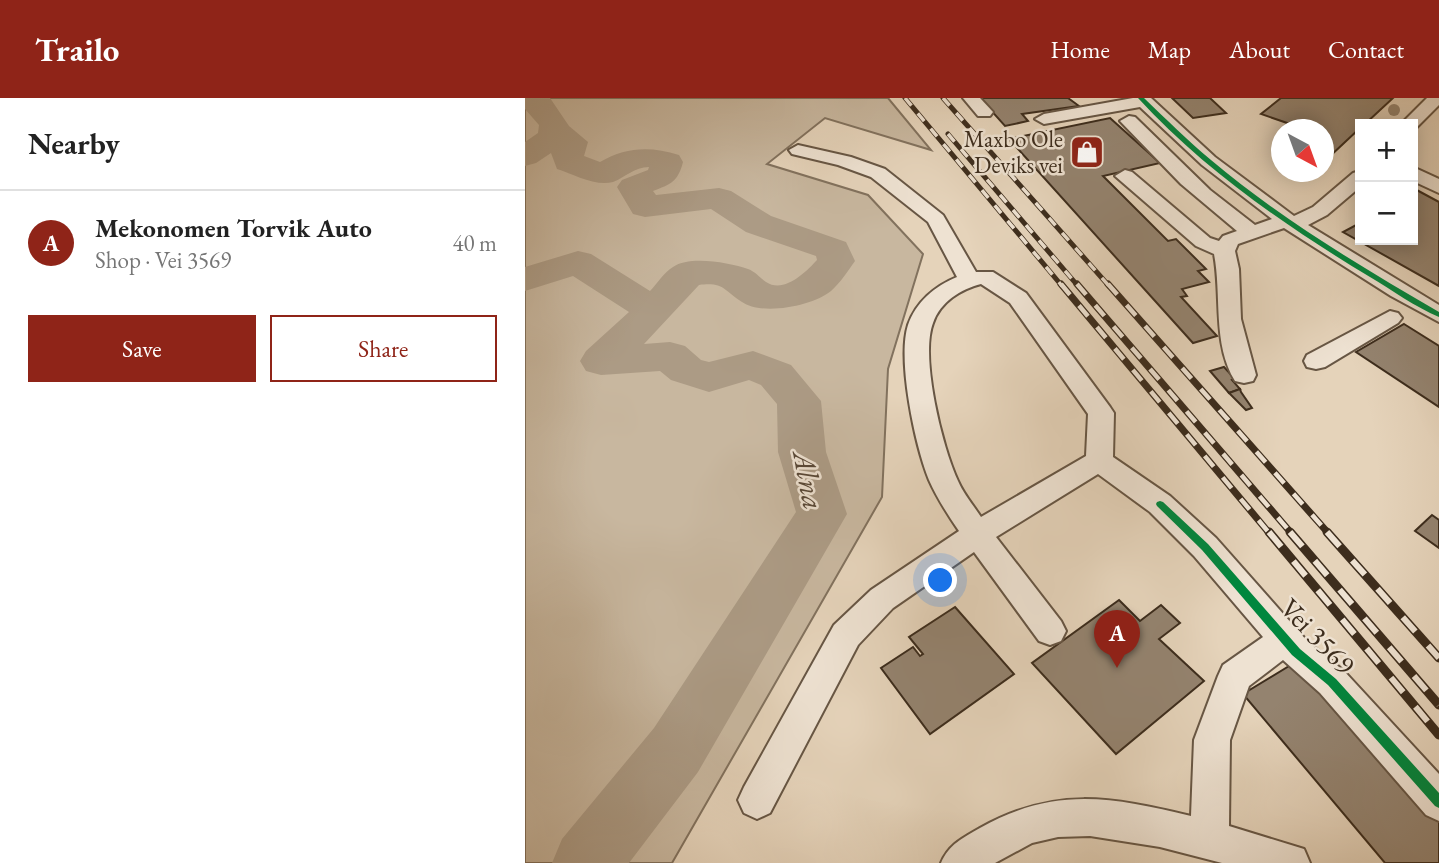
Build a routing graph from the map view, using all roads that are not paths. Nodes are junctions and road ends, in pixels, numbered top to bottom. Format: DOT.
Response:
graph roads {
  1 [pos="971,98"];
  2 [pos="1084,98"];
  3 [pos="1437,98"];
  4 [pos="1143,100"];
  5 [pos="1100,108"];
  6 [pos="984,112"];
  7 [pos="1044,119"];
  8 [pos="1415,119"];
  9 [pos="1129,121"];
  10 [pos="798,150"];
  11 [pos="1125,176"];
  12 [pos="1418,176"];
  13 [pos="1355,181"];
  14 [pos="1439,187"];
  15 [pos="1289,223"];
  16 [pos="1252,232"];
  17 [pos="1224,251"];
  18 [pos="969,279"];
  19 [pos="1439,315"];
  20 [pos="1390,318"];
  21 [pos="1316,361"];
  22 [pos="1244,375"];
  23 [pos="1099,461"];
  24 [pos="980,534"];
  25 [pos="1050,632"];
  26 [pos="1286,639"];
  27 [pos="757,800"];
  28 [pos="1439,802"];
  29 [pos="1209,842"];
  30 [pos="961,863"];
  31 [pos="1290,863"];
  1 -- 6 [label="street"];
  2 -- 5 [label="street"];
  3 -- 8 [label="street"];
  4 -- 5 [label="street"];
  4 -- 15 [label="street"];
  5 -- 7 [label="street"];
  9 -- 16 [label="street"];
  10 -- 18 [label="street"];
  11 -- 17 [label="street"];
  12 -- 14 [label="street"];
  13 -- 15 [label="street"];
  15 -- 16 [label="street"];
  15 -- 19 [label="street"];
  16 -- 17 [label="street"];
  17 -- 22 [label="street"];
  18 -- 23 [label="street"];
  18 -- 24 [label="street"];
  20 -- 21 [label="street"];
  23 -- 24 [label="street"];
  23 -- 26 [label="street, Vei 3569"];
  24 -- 25 [label="street"];
  24 -- 27 [label="street"];
  26 -- 28 [label="street, Vei 3569"];
  26 -- 29 [label="street"];
  29 -- 30 [label="street"];
  29 -- 31 [label="street"];
}
